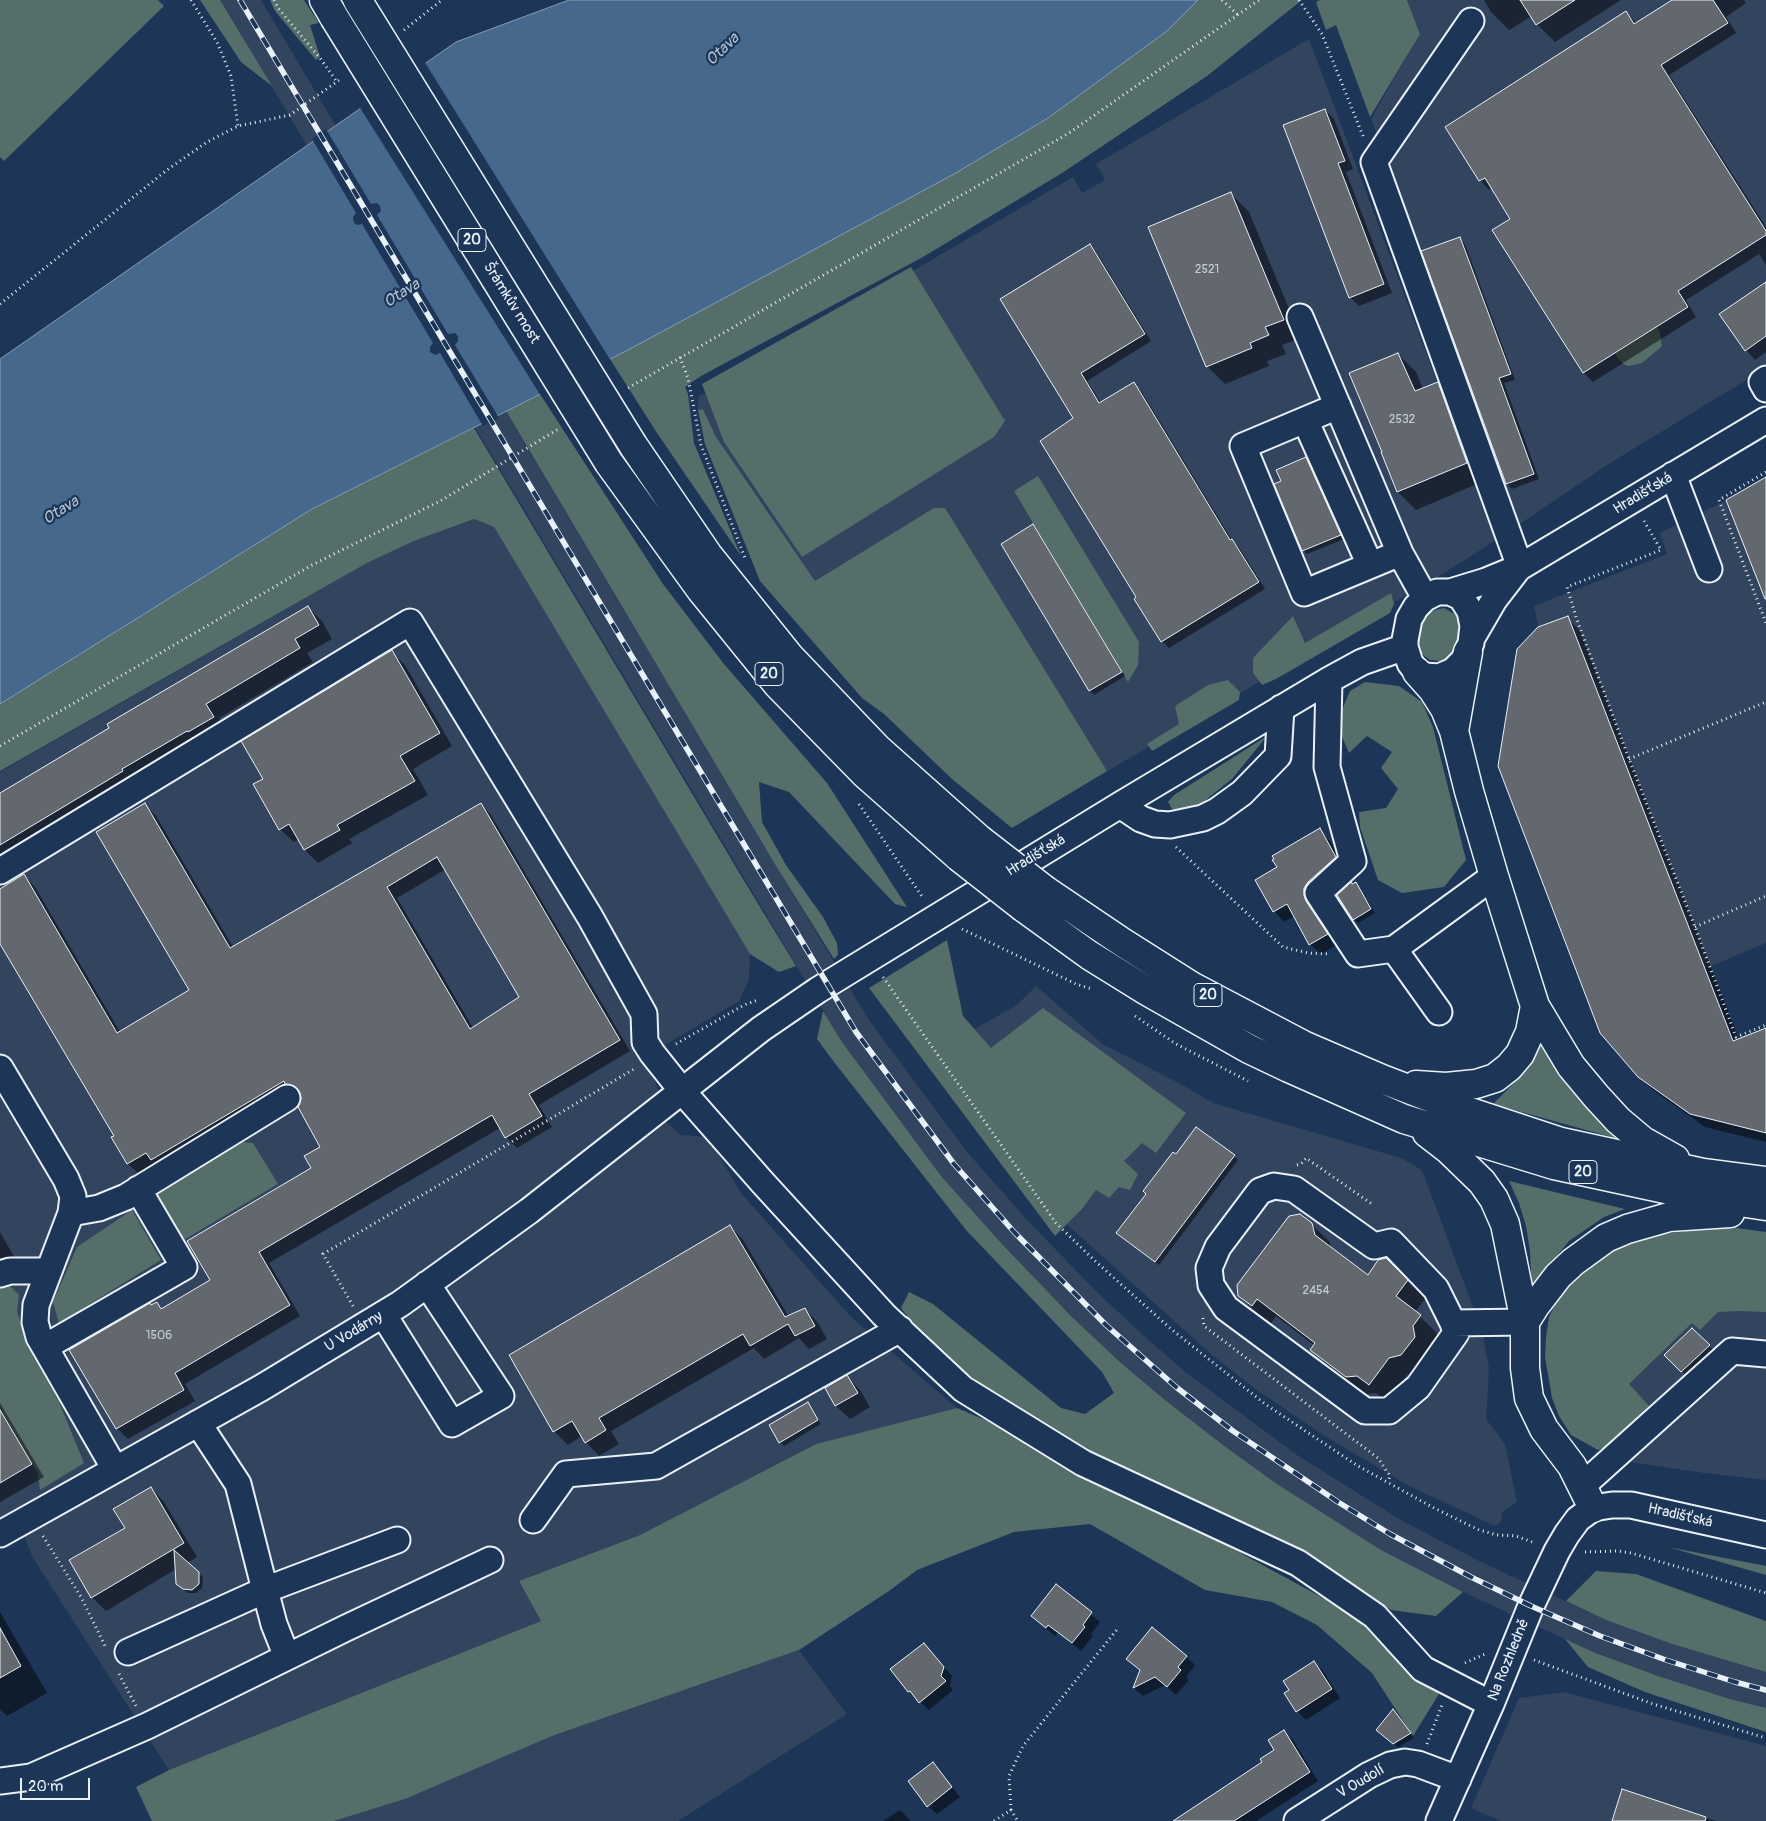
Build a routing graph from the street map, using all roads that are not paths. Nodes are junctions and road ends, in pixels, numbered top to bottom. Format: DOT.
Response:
graph roads {
  1 [pos="358,0"];
  2 [pos="329,8"];
  3 [pos="1471,21"];
  4 [pos="1300,317"];
  5 [pos="1766,379"];
  6 [pos="1766,389"];
  7 [pos="1338,406"];
  8 [pos="1306,420"];
  9 [pos="1766,420"];
  10 [pos="1673,475"];
  11 [pos="1400,553"];
  12 [pos="1370,565"];
  13 [pos="1520,567"];
  14 [pos="1709,569"];
  15 [pos="1450,592"];
  16 [pos="1425,598"];
  17 [pos="1470,644"];
  18 [pos="1405,647"];
  19 [pos="1417,672"];
  20 [pos="1329,680"];
  21 [pos="1281,708"];
  22 [pos="1454,731"];
  23 [pos="1120,805"];
  24 [pos="0,870"];
  25 [pos="1494,876"];
  26 [pos="1394,949"];
  27 [pos="1535,1006"];
  28 [pos="1439,1012"];
  29 [pos="0,1068"];
  30 [pos="1382,1079"];
  31 [pos="683,1092"];
  32 [pos="287,1098"];
  33 [pos="1404,1119"];
  34 [pos="1703,1173"];
  35 [pos="1766,1181"];
  36 [pos="138,1189"];
  37 [pos="1766,1206"];
  38 [pos="1766,1211"];
  39 [pos="71,1213"];
  40 [pos="48,1271"];
  41 [pos="0,1274"];
  42 [pos="427,1284"];
  43 [pos="374,1320"];
  44 [pos="1525,1322"];
  45 [pos="1453,1323"];
  46 [pos="900,1330"];
  47 [pos="45,1347"];
  48 [pos="1766,1354"];
  49 [pos="198,1423"];
  50 [pos="115,1469"];
  51 [pos="1588,1497"];
  52 [pos="533,1520"];
  53 [pos="0,1534"];
  54 [pos="1766,1535"];
  55 [pos="398,1540"];
  56 [pos="490,1560"];
  57 [pos="265,1590"];
  58 [pos="117,1657"];
  59 [pos="287,1657"];
  60 [pos="1492,1704"];
  61 [pos="1458,1779"];
  62 [pos="0,1781"];
  63 [pos="1297,1821"];
  64 [pos="1439,1821"];
  1 -- 30 [label="highway, Šrámkův most / 20, bridge"];
  2 -- 33 [label="highway, Šrámkův most / 20, bridge"];
  3 -- 13 [label="street"];
  4 -- 7 [label="street"];
  5 -- 6 [label="street"];
  7 -- 8 [label="street"];
  7 -- 11 [label="street"];
  8 -- 12 [label="street"];
  8 -- 12 [label="street"];
  9 -- 10 [label="street, Hradišťská"];
  10 -- 13 [label="street, Hradišťská"];
  10 -- 14 [label="street"];
  11 -- 12 [label="street"];
  11 -- 16 [label="street"];
  13 -- 15 [label="street, Hradišťská"];
  13 -- 17 [label="street, Hradišťská"];
  15 -- 16 [label="street, Hradišťská"];
  15 -- 17 [label="street"];
  16 -- 18 [label="street"];
  17 -- 19 [label="street, Hradišťská"];
  17 -- 22 [label="highway"];
  18 -- 19 [label="street"];
  18 -- 20 [label="street, Hradišťská"];
  19 -- 22 [label="highway"];
  20 -- 21 [label="street, Hradišťská"];
  20 -- 26 [label="street"];
  21 -- 23 [label="street, Hradišťská"];
  21 -- 23 [label="street"];
  22 -- 25 [label="highway"];
  23 -- 31 [label="street, Hradišťská"];
  24 -- 31 [label="street"];
  25 -- 26 [label="street"];
  25 -- 27 [label="highway"];
  26 -- 28 [label="street"];
  27 -- 30 [label="highway"];
  27 -- 34 [label="highway"];
  29 -- 39 [label="street"];
  30 -- 34 [label="highway, 20"];
  31 -- 42 [label="street, U Vodárny"];
  31 -- 46 [label="street"];
  32 -- 36 [label="street"];
  33 -- 37 [label="highway, 20"];
  33 -- 44 [label="highway"];
  34 -- 35 [label="highway, 20"];
  36 -- 39 [label="street"];
  36 -- 47 [label="street"];
  38 -- 44 [label="highway"];
  39 -- 40 [label="street"];
  40 -- 41 [label="street"];
  40 -- 47 [label="street"];
  42 -- 43 [label="street, U Vodárny"];
  42 -- 43 [label="street"];
  43 -- 49 [label="street, U Vodárny"];
  44 -- 45 [label="street"];
  44 -- 51 [label="highway"];
  45 -- 45 [label="street"];
  46 -- 52 [label="street"];
  46 -- 60 [label="street"];
  47 -- 50 [label="street"];
  48 -- 51 [label="street, Na Rozhledně"];
  49 -- 50 [label="street, U Vodárny"];
  49 -- 57 [label="street"];
  50 -- 53 [label="street, U Vodárny"];
  51 -- 54 [label="street, Hradišťská"];
  51 -- 60 [label="street, Na Rozhledně"];
  55 -- 57 [label="street"];
  56 -- 59 [label="street"];
  57 -- 58 [label="street"];
  57 -- 59 [label="street"];
  59 -- 62 [label="street"];
  60 -- 61 [label="street, Na Rozhledně"];
  61 -- 63 [label="street, V Oudolí"];
  61 -- 64 [label="street, Na Rozhledně"];
}
